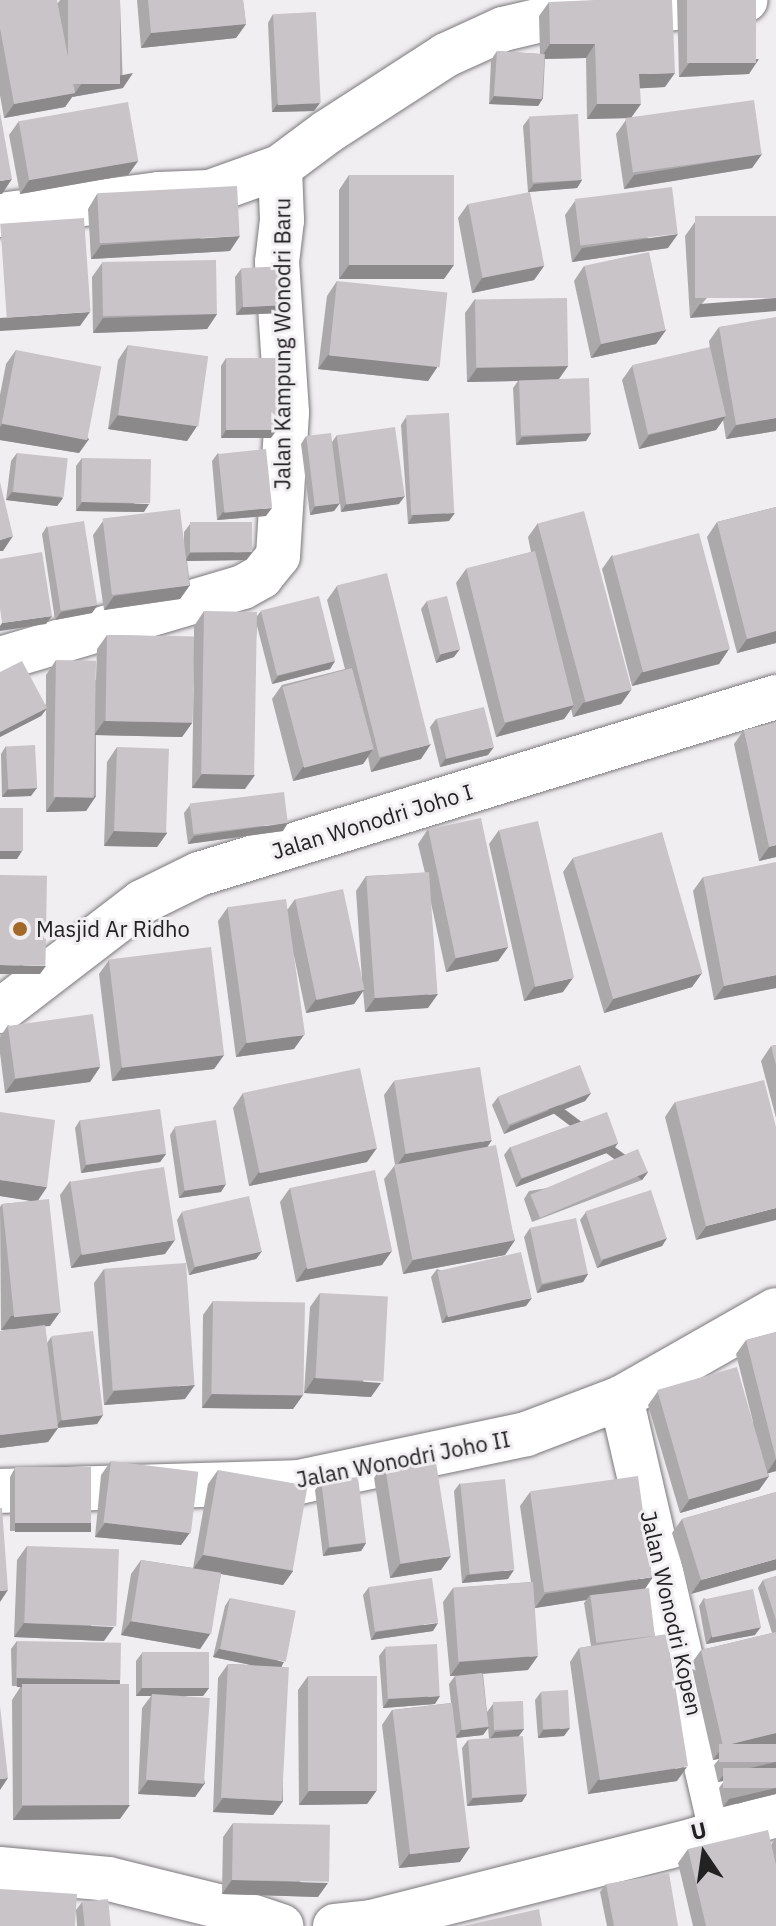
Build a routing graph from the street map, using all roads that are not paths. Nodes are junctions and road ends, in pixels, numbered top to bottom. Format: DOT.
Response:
graph roads {
  1 [pos="746,0"];
  2 [pos="280,167"];
  3 [pos="0,215"];
  4 [pos="0,659"];
  5 [pos="776,697"];
  6 [pos="0,1011"];
  7 [pos="776,1310"];
  8 [pos="621,1398"];
  9 [pos="0,1491"];
  10 [pos="776,1815"];
  11 [pos="721,1830"];
  12 [pos="0,1869"];
  13 [pos="281,1926"];
  14 [pos="335,1926"];
  1 -- 2 [label="street"];
  2 -- 3 [label="street"];
  2 -- 4 [label="street, Jalan Kampung Wonodri Baru"];
  5 -- 6 [label="street, Jalan Wonodri Joho I"];
  7 -- 8 [label="street, Jalan Wonodri Joho II"];
  8 -- 9 [label="street, Jalan Wonodri Joho II"];
  8 -- 11 [label="street, Jalan Wonodri Kopen"];
  10 -- 11 [label="street"];
  11 -- 14 [label="street"];
  12 -- 13 [label="street"];
}
